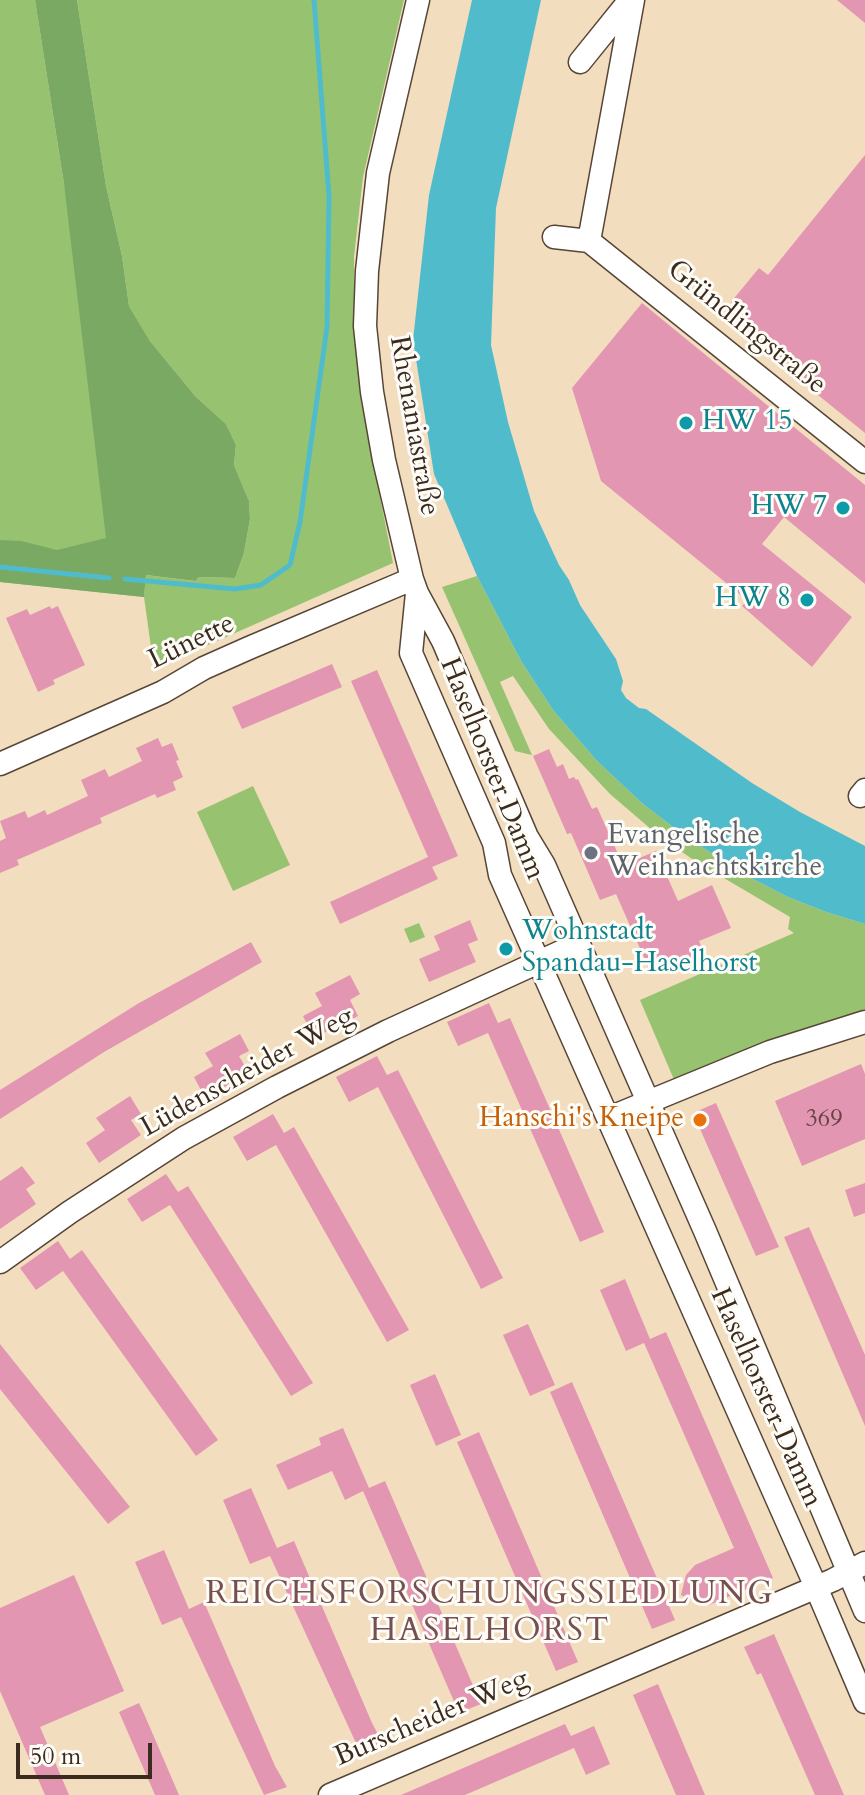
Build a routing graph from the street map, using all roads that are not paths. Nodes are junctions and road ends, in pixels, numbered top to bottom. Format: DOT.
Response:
graph roads {
  1 [pos="418,0"];
  2 [pos="632,0"];
  3 [pos="580,62"];
  4 [pos="554,237"];
  5 [pos="589,241"];
  6 [pos="865,462"];
  7 [pos="414,586"];
  8 [pos="0,764"];
  9 [pos="578,944"];
  10 [pos="540,962"];
  11 [pos="865,1022"];
  12 [pos="648,1103"];
  13 [pos="609,1118"];
  14 [pos="0,1262"];
  15 [pos="856,1567"];
  16 [pos="816,1587"];
  17 [pos="865,1611"];
  18 [pos="865,1702"];
  19 [pos="330,1795"];
  1 -- 7 [label="street, Rhenaniastraße"];
  2 -- 3 [label="street"];
  2 -- 5 [label="street"];
  4 -- 5 [label="street"];
  5 -- 6 [label="street, Gründlingstraße"];
  7 -- 8 [label="street, Lünette"];
  7 -- 9 [label="street, Haselhorster Damm"];
  7 -- 10 [label="street, Haselhorster Damm"];
  9 -- 10 [label="street"];
  9 -- 12 [label="street, Haselhorster Damm"];
  10 -- 13 [label="street, Haselhorster Damm"];
  10 -- 14 [label="street, Lüdenscheider Weg"];
  11 -- 12 [label="street"];
  12 -- 13 [label="street"];
  12 -- 15 [label="street, Haselhorster Damm"];
  13 -- 16 [label="street, Haselhorster Damm"];
  15 -- 16 [label="street, Burscheider Weg"];
  15 -- 17 [label="street, Haselhorster Damm"];
  16 -- 18 [label="street, Haselhorster Damm"];
  16 -- 19 [label="street, Burscheider Weg"];
}
